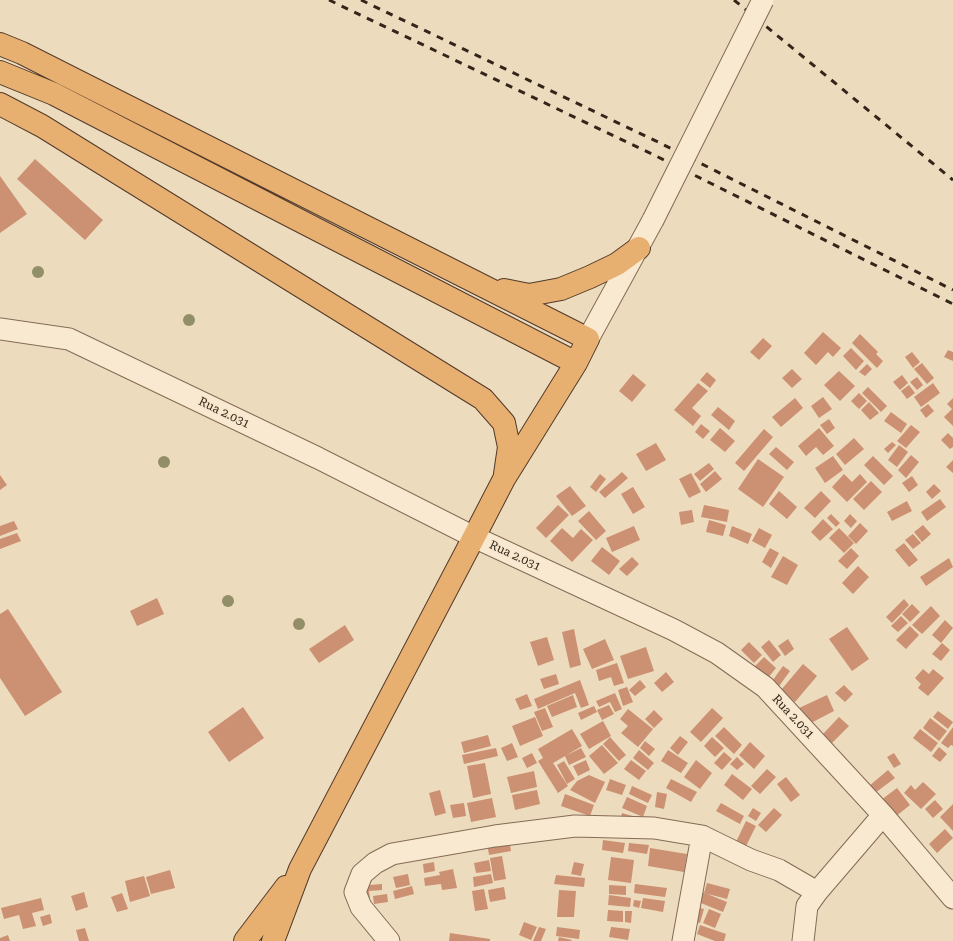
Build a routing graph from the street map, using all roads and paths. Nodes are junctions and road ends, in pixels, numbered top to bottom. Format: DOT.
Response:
graph roads {
  1 [pos="763,0"];
  2 [pos="0,44"];
  3 [pos="0,72"];
  4 [pos="0,104"];
  5 [pos="639,248"];
  6 [pos="480,284"];
  7 [pos="0,329"];
  8 [pos="588,339"];
  9 [pos="576,364"];
  10 [pos="504,479"];
  11 [pos="474,537"];
  12 [pos="883,815"];
  13 [pos="702,836"];
  14 [pos="300,869"];
  15 [pos="816,892"];
  16 [pos="953,898"];
  17 [pos="245,941"];
  18 [pos="273,941"];
  19 [pos="389,941"];
  20 [pos="683,941"];
  21 [pos="803,941"];
  1 -- 5 [label="street, bridge"];
  2 -- 6 [label="highway"];
  3 -- 9 [label="highway"];
  4 -- 10 [label="highway"];
  5 -- 6 [label="highway"];
  5 -- 8 [label="street"];
  6 -- 8 [label="highway"];
  7 -- 11 [label="street, Rua 2.031"];
  8 -- 9 [label="highway"];
  9 -- 10 [label="highway"];
  10 -- 11 [label="highway"];
  11 -- 12 [label="street, Rua 2.031"];
  11 -- 14 [label="highway"];
  12 -- 15 [label="street"];
  12 -- 16 [label="street, Rua 2.031"];
  13 -- 15 [label="street"];
  13 -- 19 [label="street"];
  13 -- 20 [label="street"];
  14 -- 17 [label="highway"];
  14 -- 18 [label="highway"];
  15 -- 21 [label="street"];
}
